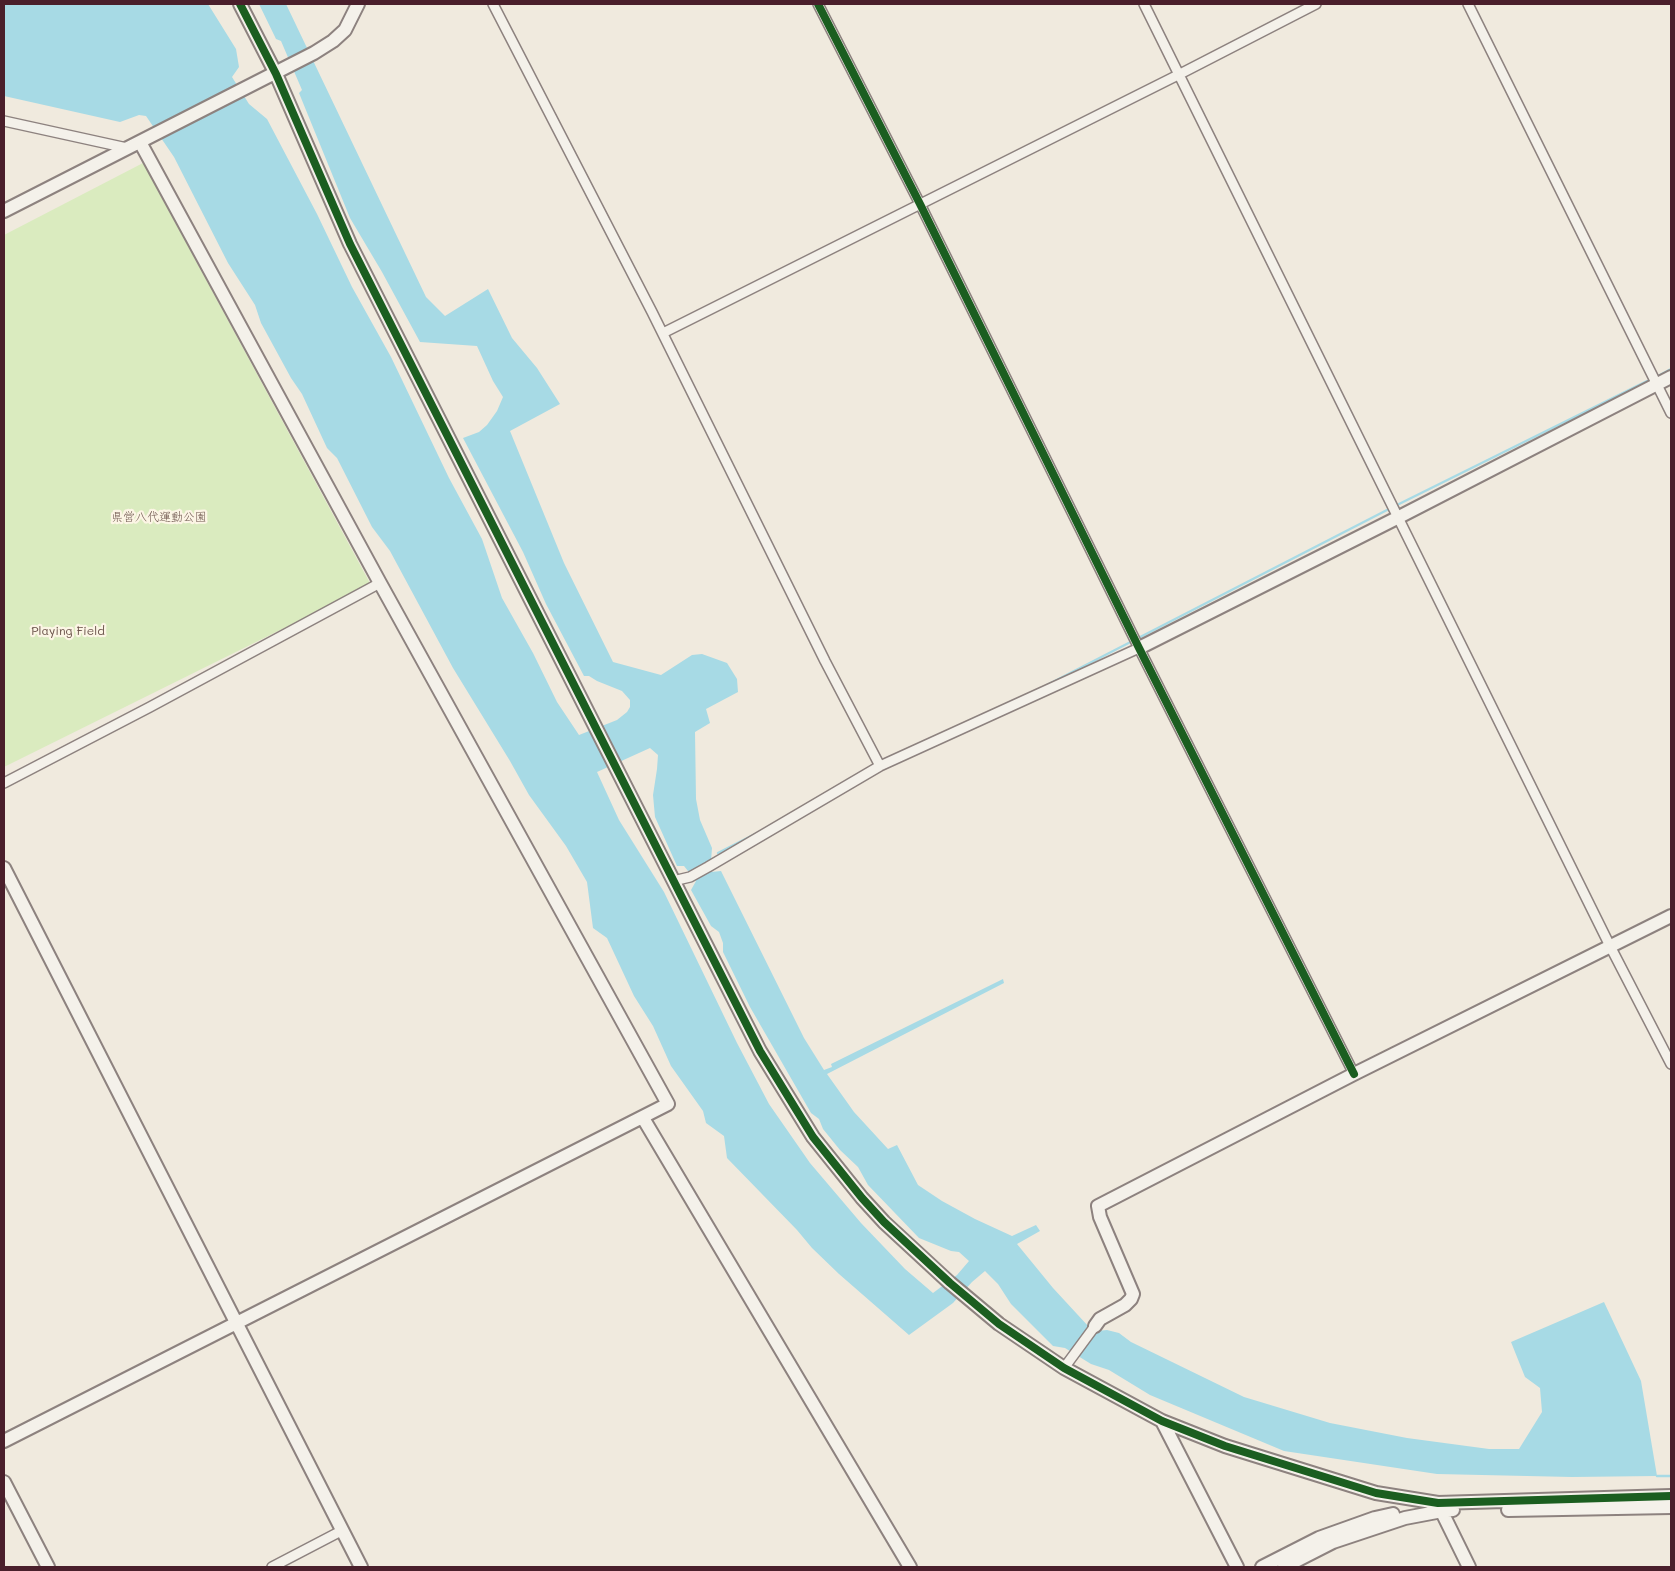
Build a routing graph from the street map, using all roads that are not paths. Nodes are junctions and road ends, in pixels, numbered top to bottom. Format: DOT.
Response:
graph roads {
  1 [pos="240,4"];
  2 [pos="358,4"];
  3 [pos="493,4"];
  4 [pos="818,4"];
  5 [pos="1144,4"];
  6 [pos="1316,4"];
  7 [pos="1468,4"];
  8 [pos="276,74"];
  9 [pos="1180,74"];
  10 [pos="4,120"];
  11 [pos="140,142"];
  12 [pos="127,148"];
  13 [pos="920,204"];
  14 [pos="4,211"];
  15 [pos="663,333"];
  16 [pos="1671,377"];
  17 [pos="1656,384"];
  18 [pos="1671,414"];
  19 [pos="1398,517"];
  20 [pos="380,583"];
  21 [pos="1137,643"];
  22 [pos="880,766"];
  23 [pos="4,783"];
  24 [pos="4,868"];
  25 [pos="673,881"];
  26 [pos="1671,916"];
  27 [pos="1610,946"];
  28 [pos="1671,1064"];
  29 [pos="1354,1074"];
  30 [pos="642,1118"];
  31 [pos="238,1323"];
  32 [pos="1095,1326"];
  33 [pos="1067,1363"];
  34 [pos="1162,1421"];
  35 [pos="4,1441"];
  36 [pos="4,1482"];
  37 [pos="1671,1496"];
  38 [pos="1440,1507"];
  39 [pos="1671,1507"];
  40 [pos="343,1530"];
  41 [pos="48,1567"];
  42 [pos="272,1567"];
  43 [pos="362,1567"];
  44 [pos="910,1567"];
  45 [pos="1237,1567"];
  46 [pos="1262,1567"];
  47 [pos="1284,1567"];
  48 [pos="1469,1567"];
  1 -- 8 [label="street"];
  2 -- 8 [label="street"];
  3 -- 15 [label="street"];
  4 -- 13 [label="street"];
  5 -- 9 [label="street"];
  6 -- 9 [label="street"];
  7 -- 17 [label="street"];
  8 -- 11 [label="street"];
  8 -- 25 [label="street"];
  9 -- 13 [label="street"];
  9 -- 19 [label="street"];
  10 -- 12 [label="street"];
  11 -- 12 [label="street"];
  11 -- 20 [label="street"];
  12 -- 14 [label="street"];
  13 -- 15 [label="street"];
  13 -- 21 [label="street"];
  15 -- 22 [label="street"];
  16 -- 17 [label="street"];
  17 -- 18 [label="street"];
  17 -- 19 [label="street"];
  19 -- 21 [label="street"];
  19 -- 27 [label="street"];
  20 -- 23 [label="street"];
  20 -- 30 [label="street"];
  21 -- 22 [label="street"];
  21 -- 29 [label="street"];
  22 -- 25 [label="street"];
  24 -- 31 [label="street"];
  25 -- 33 [label="street"];
  26 -- 27 [label="street"];
  27 -- 28 [label="street"];
  27 -- 29 [label="street"];
  29 -- 32 [label="street"];
  30 -- 31 [label="street"];
  30 -- 44 [label="street"];
  31 -- 35 [label="street"];
  31 -- 40 [label="street"];
  32 -- 33 [label="street"];
  33 -- 34 [label="street"];
  34 -- 38 [label="street"];
  34 -- 45 [label="street"];
  36 -- 41 [label="street"];
  37 -- 38 [label="street"];
  38 -- 39 [label="street"];
  38 -- 46 [label="street"];
  38 -- 47 [label="street"];
  38 -- 48 [label="street"];
  40 -- 42 [label="street"];
  40 -- 43 [label="street"];
}
